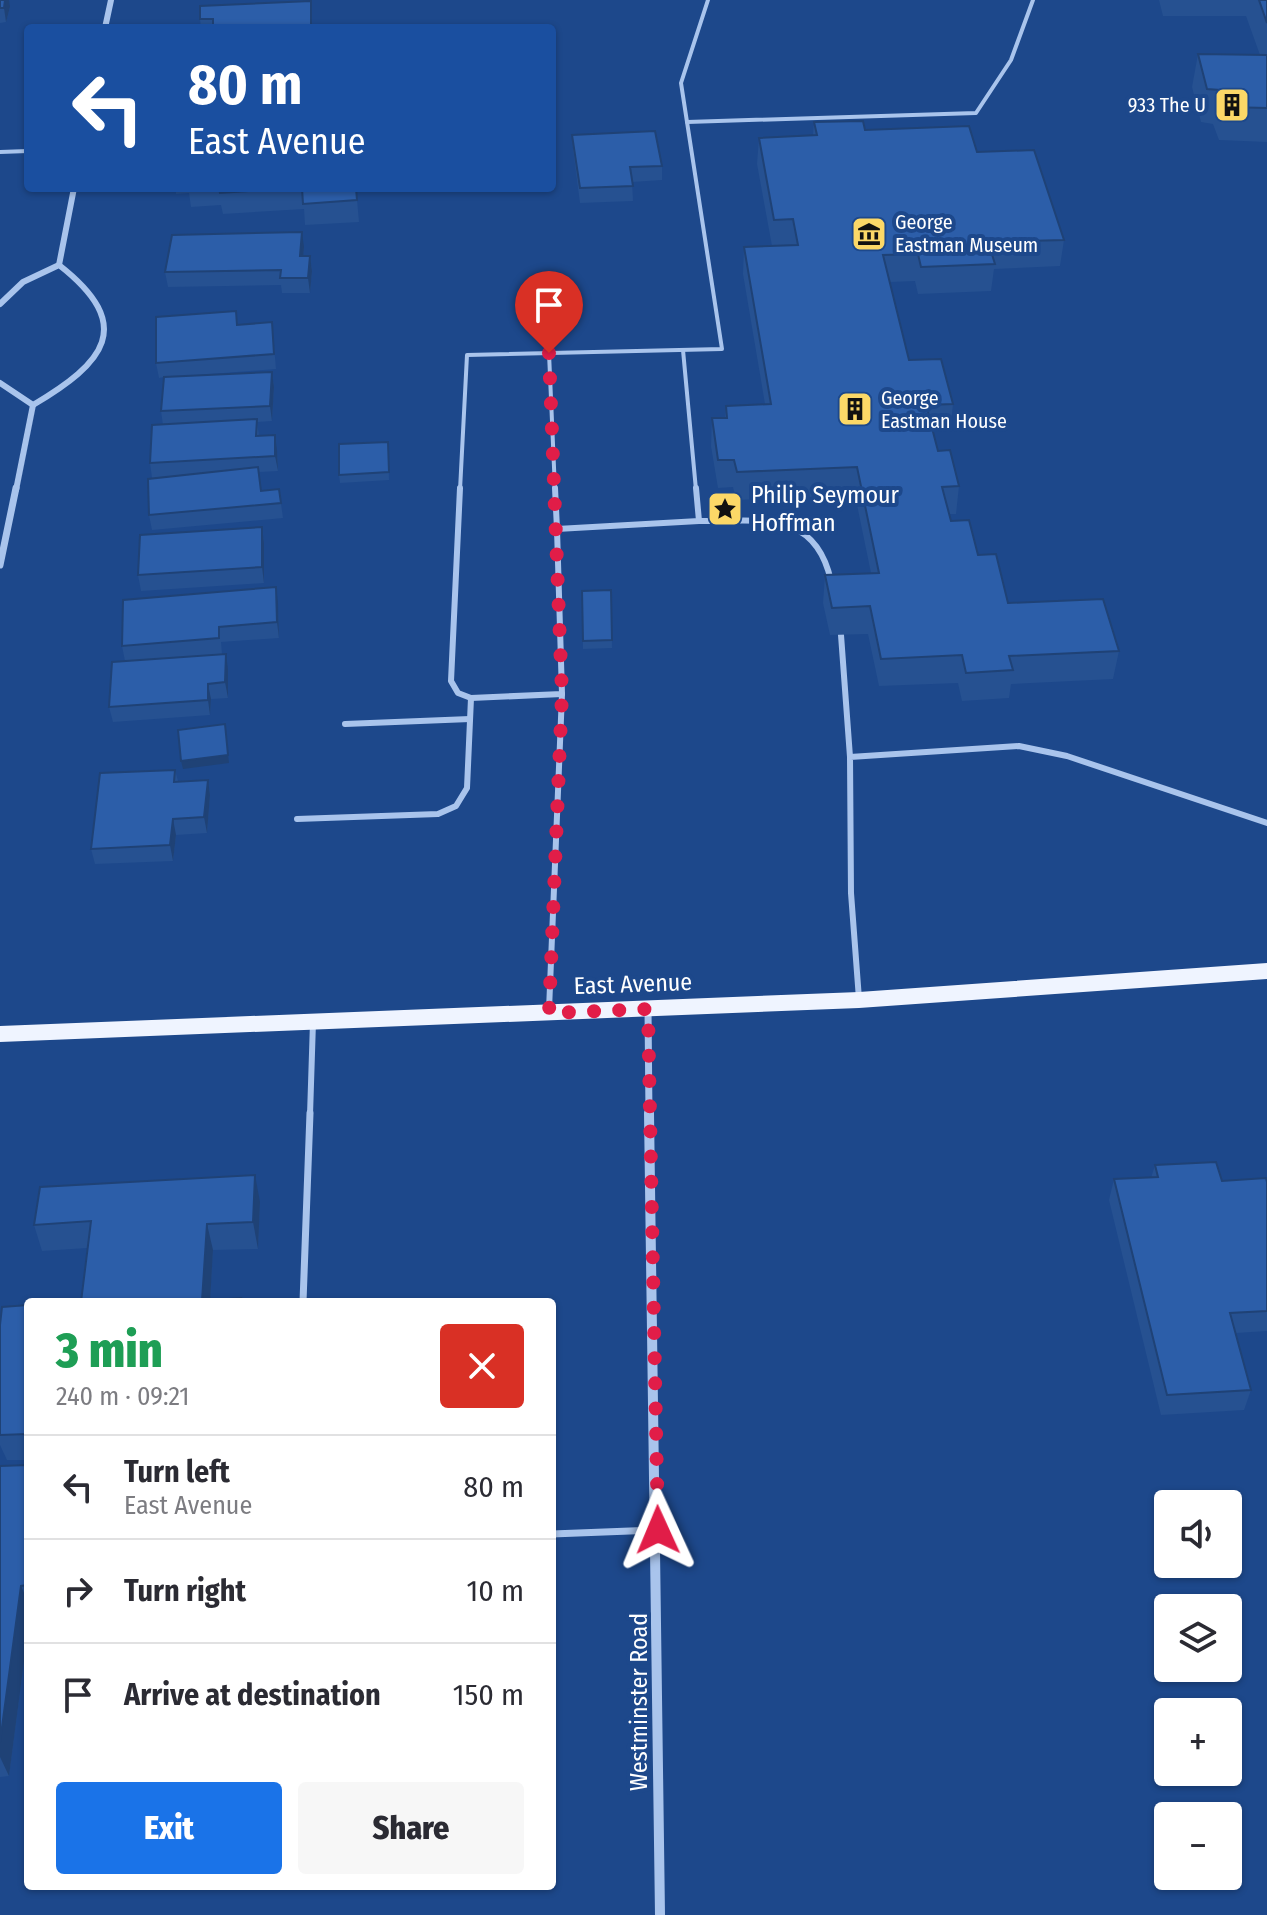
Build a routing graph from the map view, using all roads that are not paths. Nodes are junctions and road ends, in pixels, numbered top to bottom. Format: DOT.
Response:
graph roads {
  1 [pos="111,0"];
  2 [pos="708,0"];
  3 [pos="1033,0"];
  4 [pos="106,24"];
  5 [pos="687,122"];
  6 [pos="24,151"];
  7 [pos="0,152"];
  8 [pos="73,192"];
  9 [pos="59,265"];
  10 [pos="0,304"];
  11 [pos="683,350"];
  12 [pos="549,353"];
  13 [pos="0,383"];
  14 [pos="33,405"];
  15 [pos="699,521"];
  16 [pos="557,529"];
  17 [pos="0,565"];
  18 [pos="833,590"];
  19 [pos="841,635"];
  20 [pos="562,694"];
  21 [pos="471,698"];
  22 [pos="470,719"];
  23 [pos="345,724"];
  24 [pos="850,757"];
  25 [pos="297,819"];
  26 [pos="1267,823"];
  27 [pos="1267,971"];
  28 [pos="859,1000"];
  29 [pos="648,1009"];
  30 [pos="549,1013"];
  31 [pos="313,1022"];
  32 [pos="0,1034"];
  33 [pos="303,1298"];
  34 [pos="658,1530"];
  35 [pos="556,1534"];
  36 [pos="660,1915"];
  1 -- 4 [label="street"];
  2 -- 5 [label="lane"];
  3 -- 5 [label="lane"];
  5 -- 11 [label="lane"];
  6 -- 7 [label="lane"];
  8 -- 9 [label="street"];
  9 -- 10 [label="street"];
  9 -- 14 [label="street"];
  11 -- 12 [label="lane"];
  11 -- 15 [label="lane"];
  12 -- 16 [label="lane"];
  12 -- 21 [label="lane"];
  13 -- 14 [label="street"];
  14 -- 17 [label="street"];
  15 -- 16 [label="lane"];
  15 -- 18 [label="lane"];
  16 -- 20 [label="lane"];
  19 -- 24 [label="lane"];
  20 -- 21 [label="lane"];
  20 -- 30 [label="lane"];
  21 -- 22 [label="lane"];
  22 -- 23 [label="lane"];
  22 -- 25 [label="lane"];
  24 -- 26 [label="lane"];
  24 -- 28 [label="lane"];
  27 -- 28 [label="main road, East Avenue"];
  28 -- 29 [label="main road, East Avenue"];
  29 -- 30 [label="main road, East Avenue"];
  29 -- 34 [label="street, Westminster Road"];
  30 -- 31 [label="main road, East Avenue"];
  31 -- 32 [label="main road, East Avenue"];
  31 -- 33 [label="lane"];
  34 -- 35 [label="lane"];
  34 -- 36 [label="street, Westminster Road"];
}
